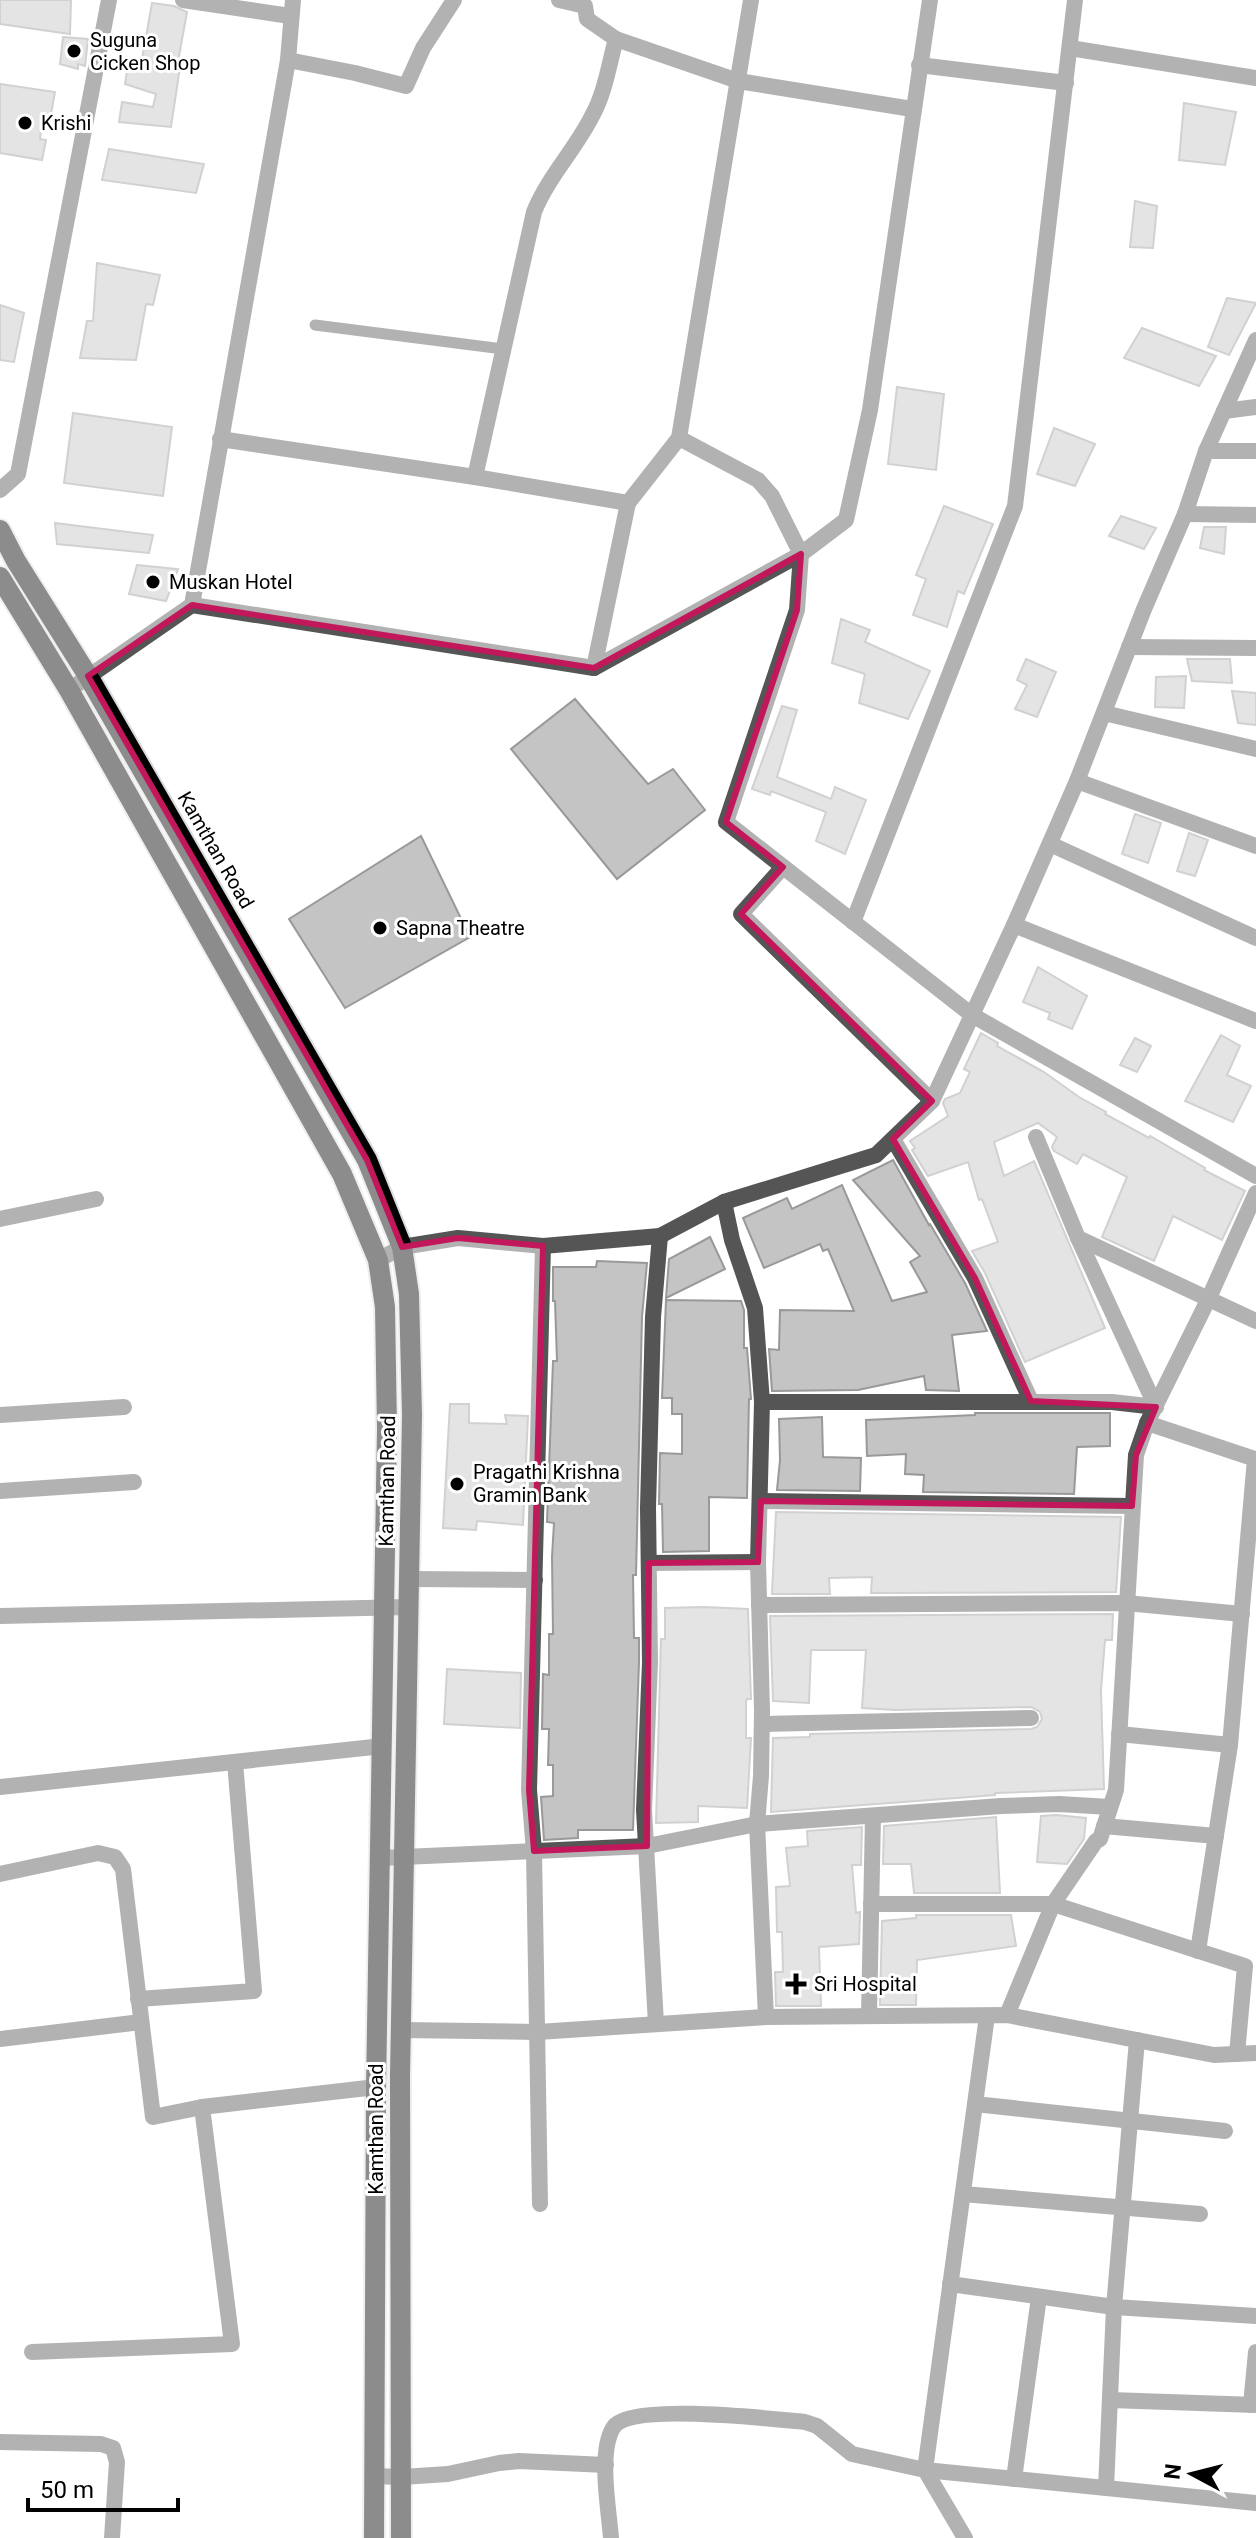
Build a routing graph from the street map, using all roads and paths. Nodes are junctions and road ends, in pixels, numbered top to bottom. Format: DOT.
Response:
graph roads {
  1 [pos="109,0"];
  2 [pos="183,0"];
  3 [pos="454,0"];
  4 [pos="559,0"];
  5 [pos="751,0"];
  6 [pos="930,0"];
  7 [pos="1075,0"];
  8 [pos="586,3"];
  9 [pos="291,8"];
  10 [pos="616,39"];
  11 [pos="1070,48"];
  12 [pos="288,60"];
  13 [pos="919,65"];
  14 [pos="1256,78"];
  15 [pos="738,81"];
  16 [pos="1066,83"];
  17 [pos="912,109"];
  18 [pos="315,325"];
  19 [pos="1256,340"];
  20 [pos="503,349"];
  21 [pos="1256,407"];
  22 [pos="1224,411"];
  23 [pos="679,438"];
  24 [pos="220,439"];
  25 [pos="1206,451"];
  26 [pos="1256,451"];
  27 [pos="475,477"];
  28 [pos="0,490"];
  29 [pos="628,503"];
  30 [pos="1185,514"];
  31 [pos="1256,515"];
  32 [pos="0,530"];
  33 [pos="801,554"];
  34 [pos="0,577"];
  35 [pos="192,605"];
  36 [pos="1129,647"];
  37 [pos="1256,648"];
  38 [pos="594,668"];
  39 [pos="88,676"];
  40 [pos="69,690"];
  41 [pos="1104,713"];
  42 [pos="1256,749"];
  43 [pos="136,759"];
  44 [pos="115,772"];
  45 [pos="1077,781"];
  46 [pos="1050,844"];
  47 [pos="1256,846"];
  48 [pos="783,867"];
  49 [pos="853,922"];
  50 [pos="1014,925"];
  51 [pos="1256,938"];
  52 [pos="275,1001"];
  53 [pos="253,1015"];
  54 [pos="972,1015"];
  55 [pos="1256,1021"];
  56 [pos="932,1101"];
  57 [pos="1036,1137"];
  58 [pos="893,1139"];
  59 [pos="1256,1176"];
  60 [pos="1256,1193"];
  61 [pos="96,1199"];
  62 [pos="724,1202"];
  63 [pos="0,1219"];
  64 [pos="660,1236"];
  65 [pos="1078,1238"];
  66 [pos="543,1246"];
  67 [pos="402,1247"];
  68 [pos="378,1260"];
  69 [pos="1208,1300"];
  70 [pos="1256,1321"];
  71 [pos="1031,1401"];
  72 [pos="762,1402"];
  73 [pos="124,1407"];
  74 [pos="1156,1407"];
  75 [pos="0,1415"];
  76 [pos="1147,1423"];
  77 [pos="134,1482"];
  78 [pos="0,1491"];
  79 [pos="761,1501"];
  80 [pos="1132,1506"];
  81 [pos="758,1562"];
  82 [pos="649,1563"];
  83 [pos="410,1579"];
  84 [pos="535,1580"];
  85 [pos="1126,1603"];
  86 [pos="759,1605"];
  87 [pos="385,1606"];
  88 [pos="409,1607"];
  89 [pos="0,1613"];
  90 [pos="1242,1614"];
  91 [pos="1031,1718"];
  92 [pos="762,1724"];
  93 [pos="1119,1734"];
  94 [pos="1230,1745"];
  95 [pos="383,1746"];
  96 [pos="235,1762"];
  97 [pos="0,1787"];
  98 [pos="1110,1807"];
  99 [pos="873,1816"];
  100 [pos="757,1824"];
  101 [pos="1104,1826"];
  102 [pos="1216,1836"];
  103 [pos="647,1846"];
  104 [pos="534,1851"];
  105 [pos="405,1857"];
  106 [pos="381,1858"];
  107 [pos="0,1874"];
  108 [pos="871,1904"];
  109 [pos="1053,1904"];
  110 [pos="1198,1951"];
  111 [pos="138,1999"];
  112 [pos="1007,2015"];
  113 [pos="869,2016"];
  114 [pos="987,2016"];
  115 [pos="766,2017"];
  116 [pos="141,2022"];
  117 [pos="656,2024"];
  118 [pos="402,2030"];
  119 [pos="538,2032"];
  120 [pos="0,2039"];
  121 [pos="1137,2040"];
  122 [pos="1256,2053"];
  123 [pos="1237,2054"];
  124 [pos="376,2087"];
  125 [pos="975,2104"];
  126 [pos="202,2107"];
  127 [pos="1130,2121"];
  128 [pos="1225,2131"];
  129 [pos="963,2194"];
  130 [pos="540,2204"];
  131 [pos="1122,2209"];
  132 [pos="1200,2214"];
  133 [pos="950,2284"];
  134 [pos="1039,2297"];
  135 [pos="1114,2307"];
  136 [pos="1256,2316"];
  137 [pos="32,2352"];
  138 [pos="1256,2352"];
  139 [pos="1110,2400"];
  140 [pos="1254,2405"];
  141 [pos="0,2442"];
  142 [pos="606,2465"];
  143 [pos="925,2470"];
  144 [pos="373,2476"];
  145 [pos="402,2477"];
  146 [pos="1014,2479"];
  147 [pos="1106,2488"];
  148 [pos="1256,2503"];
  149 [pos="112,2538"];
  150 [pos="374,2538"];
  151 [pos="401,2538"];
  152 [pos="611,2538"];
  153 [pos="965,2538"];
  1 -- 28 [label="street"];
  2 -- 9 [label="street"];
  3 -- 12 [label="street"];
  4 -- 8 [label="street"];
  5 -- 15 [label="street"];
  6 -- 13 [label="street"];
  7 -- 11 [label="street"];
  8 -- 10 [label="street"];
  9 -- 12 [label="street"];
  10 -- 15 [label="street"];
  10 -- 20 [label="street"];
  11 -- 14 [label="street"];
  11 -- 16 [label="street"];
  12 -- 24 [label="street"];
  13 -- 16 [label="street"];
  13 -- 17 [label="street"];
  15 -- 17 [label="street"];
  15 -- 23 [label="street"];
  16 -- 49 [label="street"];
  17 -- 33 [label="street"];
  18 -- 20 [label="lane"];
  19 -- 22 [label="street"];
  20 -- 27 [label="street"];
  21 -- 22 [label="street"];
  22 -- 25 [label="street"];
  23 -- 29 [label="street"];
  23 -- 33 [label="street"];
  24 -- 27 [label="street"];
  24 -- 35 [label="street"];
  25 -- 26 [label="street"];
  25 -- 30 [label="street"];
  27 -- 29 [label="street"];
  29 -- 38 [label="street"];
  30 -- 31 [label="street"];
  30 -- 36 [label="street"];
  32 -- 39 [label="main road, Kamthan Road"];
  33 -- 38 [label="street"];
  33 -- 48 [label="street"];
  34 -- 40 [label="main road, Kamthan Road"];
  35 -- 38 [label="street"];
  35 -- 39 [label="street"];
  36 -- 37 [label="street"];
  36 -- 41 [label="street"];
  39 -- 40 [label="street"];
  39 -- 43 [label="main road, Kamthan Road"];
  40 -- 44 [label="main road, Kamthan Road"];
  41 -- 42 [label="street"];
  41 -- 45 [label="street"];
  43 -- 44 [label="main road"];
  43 -- 52 [label="main road, Kamthan Road"];
  44 -- 53 [label="main road, Kamthan Road"];
  45 -- 46 [label="street"];
  45 -- 47 [label="street"];
  46 -- 50 [label="street"];
  46 -- 51 [label="street"];
  48 -- 49 [label="street"];
  48 -- 56 [label="street"];
  49 -- 54 [label="street"];
  50 -- 54 [label="street"];
  50 -- 55 [label="street"];
  52 -- 53 [label="main road"];
  52 -- 67 [label="main road, Kamthan Road"];
  53 -- 68 [label="main road, Kamthan Road"];
  54 -- 56 [label="street"];
  54 -- 59 [label="street"];
  56 -- 58 [label="street"];
  57 -- 65 [label="street"];
  58 -- 62 [label="street"];
  58 -- 71 [label="street"];
  60 -- 69 [label="street"];
  61 -- 63 [label="street"];
  62 -- 64 [label="street"];
  62 -- 72 [label="street"];
  64 -- 66 [label="street"];
  64 -- 82 [label="street"];
  65 -- 69 [label="street"];
  65 -- 74 [label="street"];
  66 -- 67 [label="street"];
  66 -- 84 [label="street"];
  67 -- 68 [label="street"];
  67 -- 83 [label="main road, Kamthan Road"];
  68 -- 87 [label="main road, Kamthan Road"];
  69 -- 70 [label="street"];
  69 -- 74 [label="street"];
  71 -- 72 [label="street"];
  71 -- 74 [label="street"];
  72 -- 79 [label="street"];
  73 -- 75 [label="street"];
  74 -- 76 [label="street"];
  76 -- 80 [label="street"];
  76 -- 90 [label="street"];
  77 -- 78 [label="street"];
  79 -- 80 [label="street"];
  79 -- 81 [label="street"];
  80 -- 85 [label="street"];
  81 -- 82 [label="street"];
  81 -- 86 [label="street"];
  82 -- 103 [label="street"];
  83 -- 84 [label="street"];
  83 -- 88 [label="main road, Kamthan Road"];
  84 -- 104 [label="street"];
  85 -- 86 [label="street"];
  85 -- 90 [label="street"];
  85 -- 93 [label="street"];
  86 -- 92 [label="street"];
  87 -- 88 [label="street"];
  87 -- 89 [label="street"];
  87 -- 95 [label="main road, Kamthan Road"];
  88 -- 105 [label="main road, Kamthan Road"];
  90 -- 94 [label="street"];
  91 -- 92 [label="street"];
  92 -- 100 [label="street"];
  93 -- 94 [label="street"];
  93 -- 98 [label="street"];
  94 -- 102 [label="street"];
  95 -- 96 [label="street"];
  95 -- 106 [label="main road, Kamthan Road"];
  96 -- 97 [label="street"];
  96 -- 111 [label="street"];
  98 -- 99 [label="street"];
  98 -- 101 [label="street"];
  99 -- 100 [label="street"];
  99 -- 108 [label="street"];
  100 -- 103 [label="street"];
  100 -- 115 [label="street"];
  101 -- 102 [label="street"];
  101 -- 109 [label="street"];
  102 -- 110 [label="street"];
  103 -- 104 [label="street"];
  103 -- 117 [label="street"];
  104 -- 105 [label="street"];
  104 -- 119 [label="street"];
  105 -- 106 [label="street"];
  105 -- 118 [label="main road, Kamthan Road"];
  106 -- 124 [label="main road, Kamthan Road"];
  107 -- 111 [label="street"];
  108 -- 109 [label="street"];
  108 -- 113 [label="street"];
  109 -- 110 [label="street"];
  109 -- 112 [label="street"];
  110 -- 123 [label="street"];
  111 -- 116 [label="street"];
  112 -- 114 [label="street"];
  112 -- 121 [label="street"];
  113 -- 114 [label="street"];
  113 -- 115 [label="street"];
  114 -- 125 [label="street"];
  115 -- 117 [label="street"];
  116 -- 120 [label="street"];
  116 -- 126 [label="street"];
  117 -- 119 [label="street"];
  118 -- 119 [label="street"];
  118 -- 145 [label="main road, Kamthan Road"];
  119 -- 130 [label="street"];
  121 -- 123 [label="street"];
  121 -- 127 [label="street"];
  122 -- 123 [label="street"];
  124 -- 126 [label="street"];
  124 -- 144 [label="main road, Kamthan Road"];
  125 -- 127 [label="street"];
  125 -- 129 [label="street"];
  126 -- 137 [label="street"];
  127 -- 128 [label="street"];
  127 -- 131 [label="street"];
  129 -- 131 [label="street"];
  129 -- 133 [label="street"];
  131 -- 132 [label="street"];
  131 -- 135 [label="street"];
  133 -- 134 [label="street"];
  133 -- 143 [label="street"];
  134 -- 135 [label="street"];
  134 -- 146 [label="street"];
  135 -- 136 [label="street"];
  135 -- 139 [label="street"];
  138 -- 140 [label="street"];
  139 -- 140 [label="street"];
  139 -- 147 [label="street"];
  141 -- 149 [label="street"];
  142 -- 143 [label="street"];
  142 -- 145 [label="street"];
  142 -- 152 [label="street"];
  143 -- 146 [label="street"];
  143 -- 153 [label="street"];
  144 -- 145 [label="street"];
  144 -- 150 [label="main road, Kamthan Road"];
  145 -- 151 [label="main road, Kamthan Road"];
  146 -- 147 [label="street"];
  147 -- 148 [label="street"];
}
